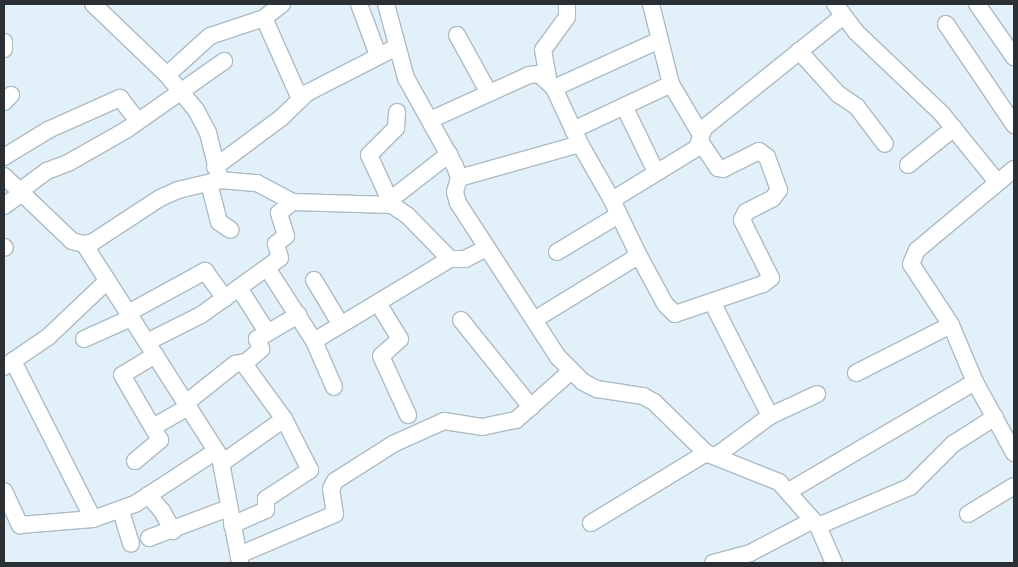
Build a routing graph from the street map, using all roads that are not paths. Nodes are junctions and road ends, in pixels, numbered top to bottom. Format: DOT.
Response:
graph roads {
  1 [pos="93,4"];
  2 [pos="282,4"];
  3 [pos="359,4"];
  4 [pos="567,4"];
  5 [pos="651,4"];
  6 [pos="977,4"];
  7 [pos="388,5"];
  8 [pos="838,10"];
  9 [pos="264,18"];
  10 [pos="946,24"];
  11 [pos="457,34"];
  12 [pos="660,40"];
  13 [pos="4,42"];
  14 [pos="397,47"];
  15 [pos="4,49"];
  16 [pos="799,51"];
  17 [pos="378,55"];
  18 [pos="1014,57"];
  19 [pos="224,61"];
  20 [pos="167,75"];
  21 [pos="551,83"];
  22 [pos="671,84"];
  23 [pos="180,91"];
  24 [pos="489,93"];
  25 [pos="300,100"];
  26 [pos="624,106"];
  27 [pos="397,112"];
  28 [pos="430,120"];
  29 [pos="138,121"];
  30 [pos="1014,125"];
  31 [pos="954,128"];
  32 [pos="576,137"];
  33 [pos="700,137"];
  34 [pos="885,144"];
  35 [pos="449,154"];
  36 [pos="4,157"];
  37 [pos="908,164"];
  38 [pos="1014,169"];
  39 [pos="656,172"];
  40 [pos="4,176"];
  41 [pos="215,176"];
  42 [pos="459,178"];
  43 [pos="997,182"];
  44 [pos="21,192"];
  45 [pos="612,200"];
  46 [pos="292,202"];
  47 [pos="391,202"];
  48 [pos="4,206"];
  49 [pos="618,216"];
  50 [pos="231,230"];
  51 [pos="84,244"];
  52 [pos="485,249"];
  53 [pos="557,252"];
  54 [pos="636,252"];
  55 [pos="450,259"];
  56 [pos="267,268"];
  57 [pos="314,280"];
  58 [pos="108,281"];
  59 [pos="239,288"];
  60 [pos="225,299"];
  61 [pos="712,302"];
  62 [pos="378,303"];
  63 [pos="298,315"];
  64 [pos="130,316"];
  65 [pos="461,320"];
  66 [pos="534,320"];
  67 [pos="341,325"];
  68 [pos="951,325"];
  69 [pos="267,332"];
  70 [pos="84,340"];
  71 [pos="314,341"];
  72 [pos="151,348"];
  73 [pos="245,362"];
  74 [pos="8,364"];
  75 [pos="571,371"];
  76 [pos="856,373"];
  77 [pos="975,382"];
  78 [pos="334,387"];
  79 [pos="817,394"];
  80 [pos="187,405"];
  81 [pos="531,407"];
  82 [pos="408,415"];
  83 [pos="770,416"];
  84 [pos="284,419"];
  85 [pos="1004,422"];
  86 [pos="153,427"];
  87 [pos="1014,452"];
  88 [pos="712,454"];
  89 [pos="219,457"];
  90 [pos="135,462"];
  91 [pos="1014,486"];
  92 [pos="4,491"];
  93 [pos="789,491"];
  94 [pos="148,495"];
  95 [pos="229,508"];
  96 [pos="121,511"];
  97 [pos="968,514"];
  98 [pos="93,519"];
  99 [pos="591,523"];
  100 [pos="816,523"];
  101 [pos="232,525"];
  102 [pos="11,526"];
  103 [pos="172,531"];
  104 [pos="149,538"];
  105 [pos="131,544"];
  106 [pos="240,559"];
  107 [pos="713,563"];
  108 [pos="834,563"];
  1 -- 20 [label="street"];
  2 -- 9 [label="street"];
  3 -- 17 [label="street"];
  4 -- 21 [label="street"];
  5 -- 12 [label="street"];
  6 -- 18 [label="street"];
  7 -- 14 [label="street"];
  8 -- 16 [label="street"];
  8 -- 31 [label="street"];
  9 -- 20 [label="street"];
  9 -- 25 [label="street"];
  10 -- 30 [label="street"];
  11 -- 24 [label="street"];
  12 -- 21 [label="street"];
  12 -- 22 [label="street"];
  13 -- 15 [label="street"];
  14 -- 17 [label="street"];
  14 -- 28 [label="street"];
  16 -- 33 [label="street"];
  16 -- 34 [label="street"];
  17 -- 25 [label="street"];
  19 -- 23 [label="street"];
  20 -- 23 [label="street"];
  21 -- 24 [label="street"];
  21 -- 32 [label="street"];
  22 -- 26 [label="street"];
  22 -- 33 [label="street"];
  23 -- 29 [label="street"];
  23 -- 41 [label="street"];
  24 -- 28 [label="street"];
  25 -- 41 [label="street"];
  26 -- 32 [label="street"];
  26 -- 39 [label="street"];
  27 -- 47 [label="street"];
  28 -- 35 [label="street"];
  29 -- 36 [label="street"];
  29 -- 44 [label="street"];
  31 -- 37 [label="street"];
  31 -- 43 [label="street"];
  32 -- 42 [label="street"];
  32 -- 45 [label="street"];
  33 -- 39 [label="street"];
  33 -- 61 [label="street"];
  35 -- 42 [label="street"];
  35 -- 47 [label="street"];
  38 -- 43 [label="street"];
  39 -- 45 [label="street"];
  40 -- 44 [label="street"];
  41 -- 46 [label="street"];
  41 -- 50 [label="street"];
  41 -- 51 [label="street"];
  42 -- 52 [label="street"];
  43 -- 68 [label="street"];
  44 -- 48 [label="street"];
  44 -- 51 [label="street"];
  45 -- 49 [label="street"];
  46 -- 47 [label="street"];
  46 -- 56 [label="street"];
  47 -- 55 [label="street"];
  49 -- 53 [label="street"];
  49 -- 54 [label="street"];
  51 -- 58 [label="street"];
  52 -- 55 [label="street"];
  52 -- 66 [label="street"];
  54 -- 61 [label="street"];
  54 -- 66 [label="street"];
  55 -- 62 [label="street"];
  56 -- 59 [label="street"];
  56 -- 63 [label="street"];
  57 -- 67 [label="street"];
  58 -- 64 [label="street"];
  58 -- 74 [label="street"];
  59 -- 60 [label="street"];
  59 -- 69 [label="street"];
  60 -- 64 [label="street"];
  60 -- 72 [label="street"];
  61 -- 83 [label="street"];
  62 -- 67 [label="street"];
  62 -- 82 [label="street"];
  63 -- 69 [label="street"];
  63 -- 71 [label="street"];
  64 -- 70 [label="street"];
  64 -- 72 [label="street"];
  65 -- 81 [label="street"];
  66 -- 75 [label="street"];
  67 -- 71 [label="street"];
  68 -- 76 [label="street"];
  68 -- 77 [label="street"];
  69 -- 73 [label="street"];
  71 -- 78 [label="street"];
  72 -- 80 [label="street"];
  72 -- 86 [label="street"];
  73 -- 80 [label="street"];
  73 -- 84 [label="street"];
  74 -- 98 [label="street"];
  75 -- 81 [label="street"];
  75 -- 88 [label="street"];
  77 -- 85 [label="street"];
  77 -- 93 [label="street"];
  79 -- 83 [label="street"];
  80 -- 86 [label="street"];
  80 -- 89 [label="street"];
  81 -- 106 [label="street"];
  83 -- 88 [label="street"];
  84 -- 89 [label="street"];
  84 -- 101 [label="street"];
  85 -- 87 [label="street"];
  85 -- 100 [label="street"];
  86 -- 90 [label="street"];
  88 -- 93 [label="street"];
  88 -- 99 [label="street"];
  89 -- 94 [label="street"];
  89 -- 95 [label="street"];
  91 -- 97 [label="street"];
  92 -- 102 [label="street"];
  93 -- 100 [label="street"];
  94 -- 96 [label="street"];
  94 -- 103 [label="street"];
  95 -- 101 [label="street"];
  95 -- 103 [label="street"];
  96 -- 98 [label="street"];
  96 -- 105 [label="street"];
  98 -- 102 [label="street"];
  100 -- 107 [label="street"];
  100 -- 108 [label="street"];
  101 -- 106 [label="street"];
  103 -- 104 [label="street"];
}
